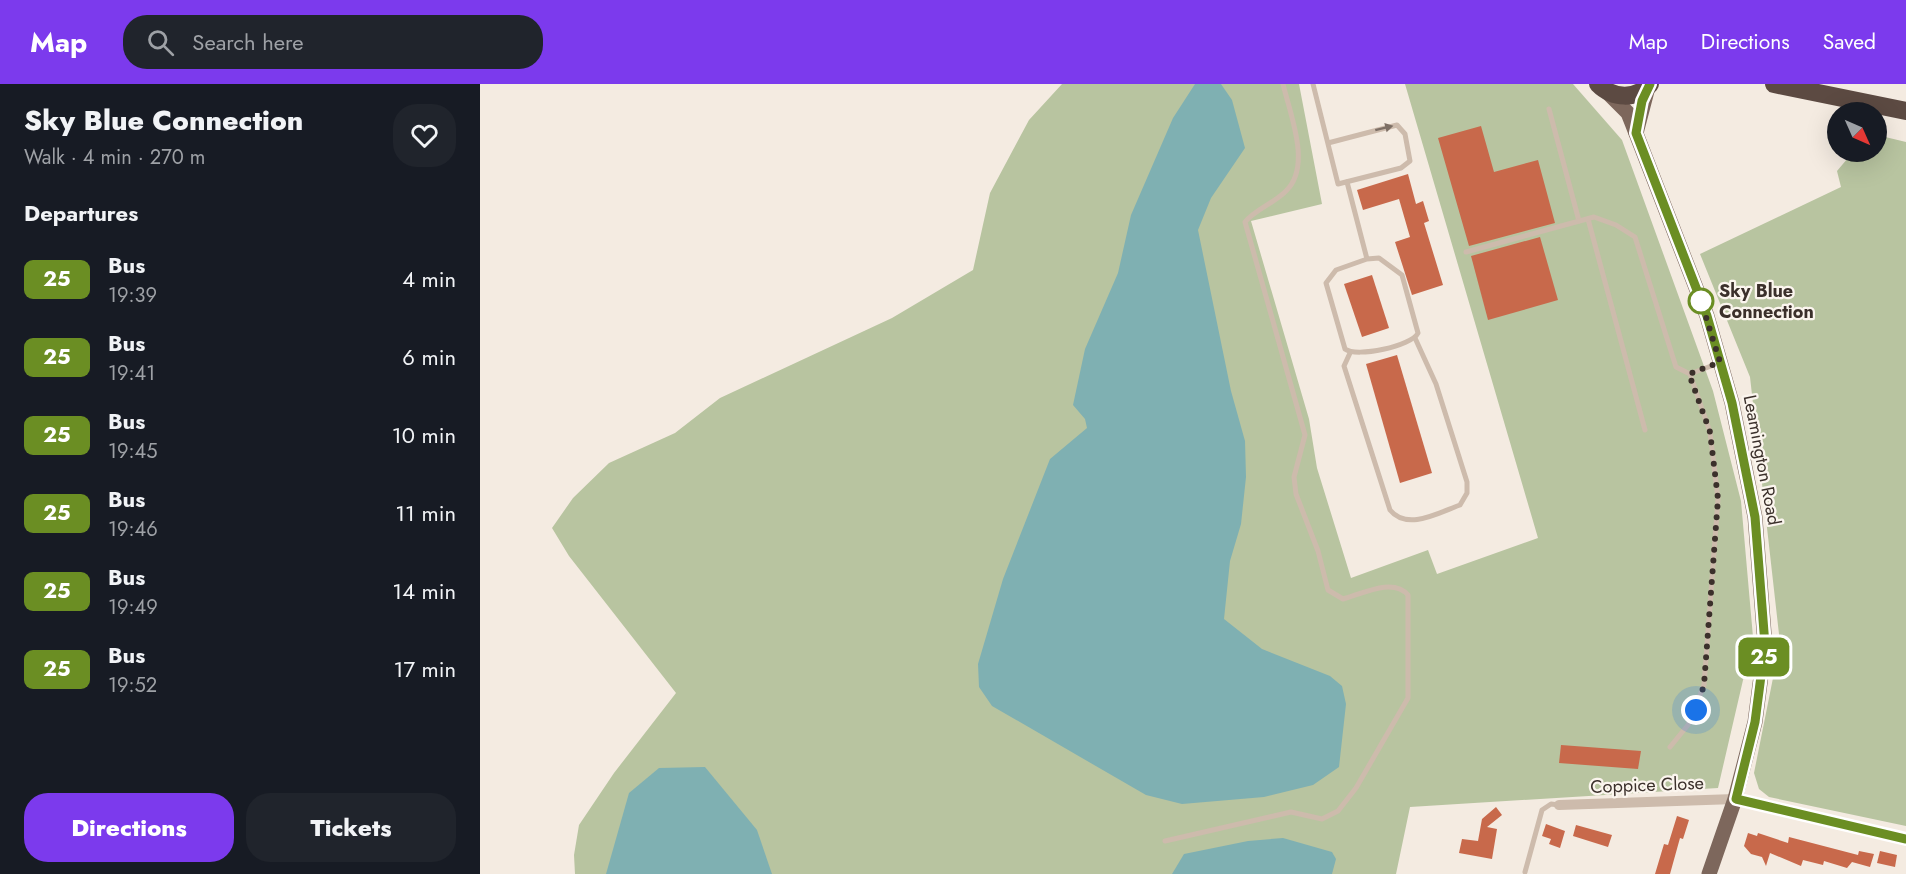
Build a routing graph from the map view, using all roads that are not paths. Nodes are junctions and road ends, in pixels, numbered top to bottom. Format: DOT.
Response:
graph roads {
  1 [pos="1283,84"];
  2 [pos="1313,84"];
  3 [pos="1774,84"];
  4 [pos="1649,86"];
  5 [pos="1601,87"];
  6 [pos="1549,109"];
  7 [pos="1906,111"];
  8 [pos="1636,133"];
  9 [pos="1328,143"];
  10 [pos="1347,182"];
  11 [pos="1588,219"];
  12 [pos="1579,221"];
  13 [pos="1466,252"];
  14 [pos="1367,259"];
  15 [pos="1415,338"];
  16 [pos="1350,353"];
  17 [pos="1720,362"];
  18 [pos="1689,374"];
  19 [pos="1645,430"];
  20 [pos="1670,747"];
  21 [pos="1736,799"];
  22 [pos="1559,805"];
  23 [pos="1906,839"];
  24 [pos="1165,841"];
  25 [pos="1525,872"];
  26 [pos="1709,874"];
  1 -- 24 [label="lane"];
  2 -- 9 [label="lane"];
  3 -- 7 [label="highway"];
  4 -- 5 [label="highway"];
  4 -- 8 [label="main road"];
  5 -- 8 [label="main road, Leamington Road"];
  6 -- 12 [label="lane"];
  8 -- 17 [label="main road, Leamington Road"];
  9 -- 10 [label="lane"];
  9 -- 10 [label="lane, one-way"];
  10 -- 14 [label="lane"];
  11 -- 12 [label="lane"];
  11 -- 18 [label="lane"];
  11 -- 19 [label="lane"];
  12 -- 13 [label="lane"];
  14 -- 15 [label="lane"];
  14 -- 16 [label="lane"];
  15 -- 16 [label="lane"];
  15 -- 16 [label="lane"];
  17 -- 18 [label="lane"];
  17 -- 21 [label="main road, Leamington Road"];
  18 -- 20 [label="lane"];
  21 -- 22 [label="street, Coppice Close"];
  21 -- 23 [label="street, Coppice Close"];
  21 -- 26 [label="main road, Leamington Road"];
  22 -- 25 [label="lane"];
}
